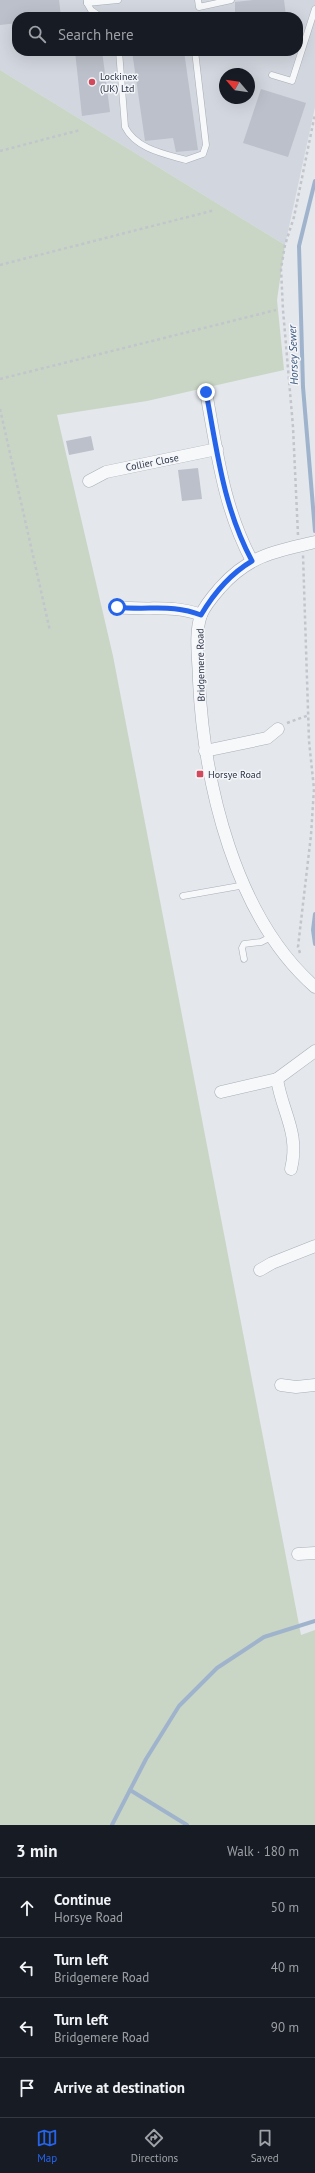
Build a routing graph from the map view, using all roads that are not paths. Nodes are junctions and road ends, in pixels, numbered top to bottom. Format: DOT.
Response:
graph roads {
  1 [pos="118,0"];
  2 [pos="198,0"];
  3 [pos="231,0"];
  4 [pos="87,1"];
  5 [pos="315,9"];
  6 [pos="95,12"];
  7 [pos="303,47"];
  8 [pos="119,56"];
  9 [pos="196,56"];
  10 [pos="300,56"];
  11 [pos="272,75"];
  12 [pos="206,392"];
  13 [pos="217,449"];
  14 [pos="89,481"];
  15 [pos="311,543"];
  16 [pos="252,561"];
  17 [pos="117,607"];
  18 [pos="201,615"];
  19 [pos="278,729"];
  20 [pos="205,751"];
  21 [pos="245,885"];
  22 [pos="183,896"];
  23 [pos="271,937"];
  24 [pos="244,959"];
  25 [pos="315,987"];
  26 [pos="315,1051"];
  27 [pos="277,1079"];
  28 [pos="221,1092"];
  29 [pos="291,1169"];
  30 [pos="315,1246"];
  31 [pos="260,1270"];
  32 [pos="281,1385"];
  33 [pos="315,1385"];
  34 [pos="315,1553"];
  35 [pos="298,1554"];
  1 -- 4 [label="lane"];
  2 -- 3 [label="lane"];
  4 -- 6 [label="lane"];
  5 -- 7 [label="lane"];
  8 -- 9 [label="lane"];
  10 -- 11 [label="lane"];
  12 -- 13 [label="street"];
  13 -- 14 [label="street, Collier Close"];
  13 -- 16 [label="street"];
  15 -- 16 [label="street, Bridgemere Road"];
  16 -- 18 [label="street, Bridgemere Road"];
  17 -- 18 [label="street"];
  18 -- 20 [label="street, Bridgemere Road"];
  19 -- 20 [label="street"];
  20 -- 21 [label="street, Bridgemere Road"];
  21 -- 22 [label="lane"];
  21 -- 23 [label="street, Bridgemere Road"];
  23 -- 24 [label="lane"];
  23 -- 25 [label="street, Bridgemere Road"];
  26 -- 27 [label="street"];
  27 -- 28 [label="street"];
  27 -- 29 [label="street"];
  30 -- 31 [label="street"];
  32 -- 33 [label="street"];
  34 -- 35 [label="street"];
}
